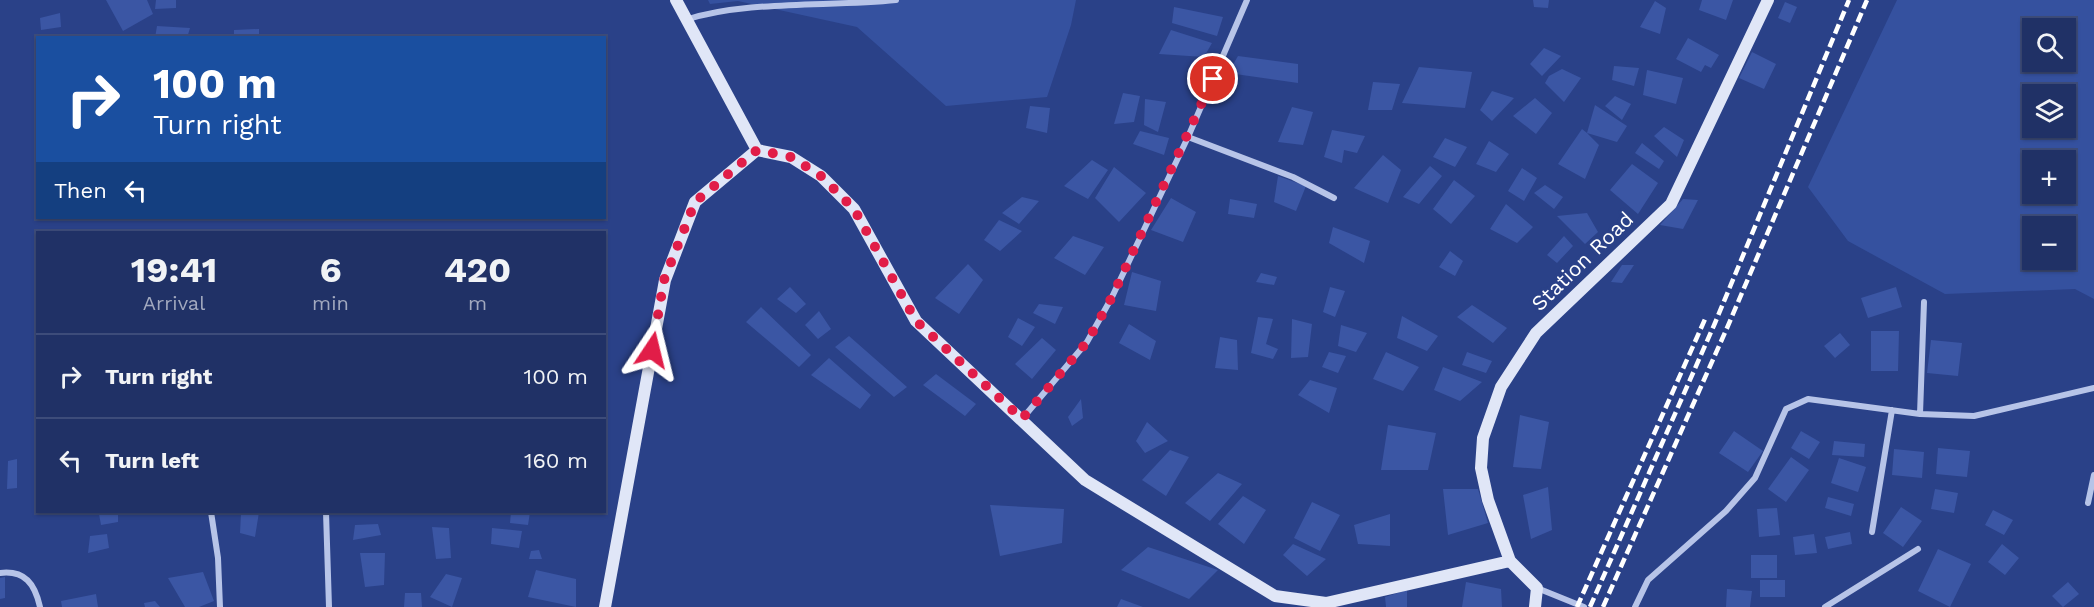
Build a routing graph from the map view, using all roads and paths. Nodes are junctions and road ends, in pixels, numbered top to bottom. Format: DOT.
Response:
graph roads {
  1 [pos="676,0"];
  2 [pos="896,0"];
  3 [pos="1247,0"];
  4 [pos="1768,0"];
  5 [pos="684,20"];
  6 [pos="1188,137"];
  7 [pos="757,150"];
  8 [pos="1334,198"];
  9 [pos="1924,302"];
  10 [pos="2094,388"];
  11 [pos="1892,410"];
  12 [pos="1920,414"];
  13 [pos="1022,419"];
  14 [pos="2094,475"];
  15 [pos="2088,503"];
  16 [pos="211,513"];
  17 [pos="326,513"];
  18 [pos="1872,532"];
  19 [pos="1918,549"];
  20 [pos="1510,561"];
  21 [pos="0,573"];
  22 [pos="1537,588"];
  23 [pos="40,607"];
  24 [pos="220,607"];
  25 [pos="329,607"];
  26 [pos="605,607"];
  27 [pos="1535,607"];
  28 [pos="1584,607"];
  29 [pos="1635,607"];
  30 [pos="1825,607"];
  1 -- 5 [label="street"];
  2 -- 5 [label="street"];
  3 -- 6 [label="street"];
  4 -- 20 [label="street, Station Road"];
  5 -- 7 [label="street"];
  6 -- 8 [label="street"];
  6 -- 13 [label="street"];
  7 -- 13 [label="street"];
  7 -- 26 [label="street"];
  9 -- 12 [label="street"];
  10 -- 12 [label="street"];
  11 -- 12 [label="street"];
  11 -- 18 [label="street"];
  11 -- 29 [label="street"];
  13 -- 20 [label="street"];
  14 -- 15 [label="street"];
  16 -- 24 [label="street"];
  17 -- 25 [label="street"];
  19 -- 30 [label="street"];
  20 -- 22 [label="street"];
  21 -- 23 [label="street"];
  22 -- 27 [label="street"];
  22 -- 28 [label="street"];
}
